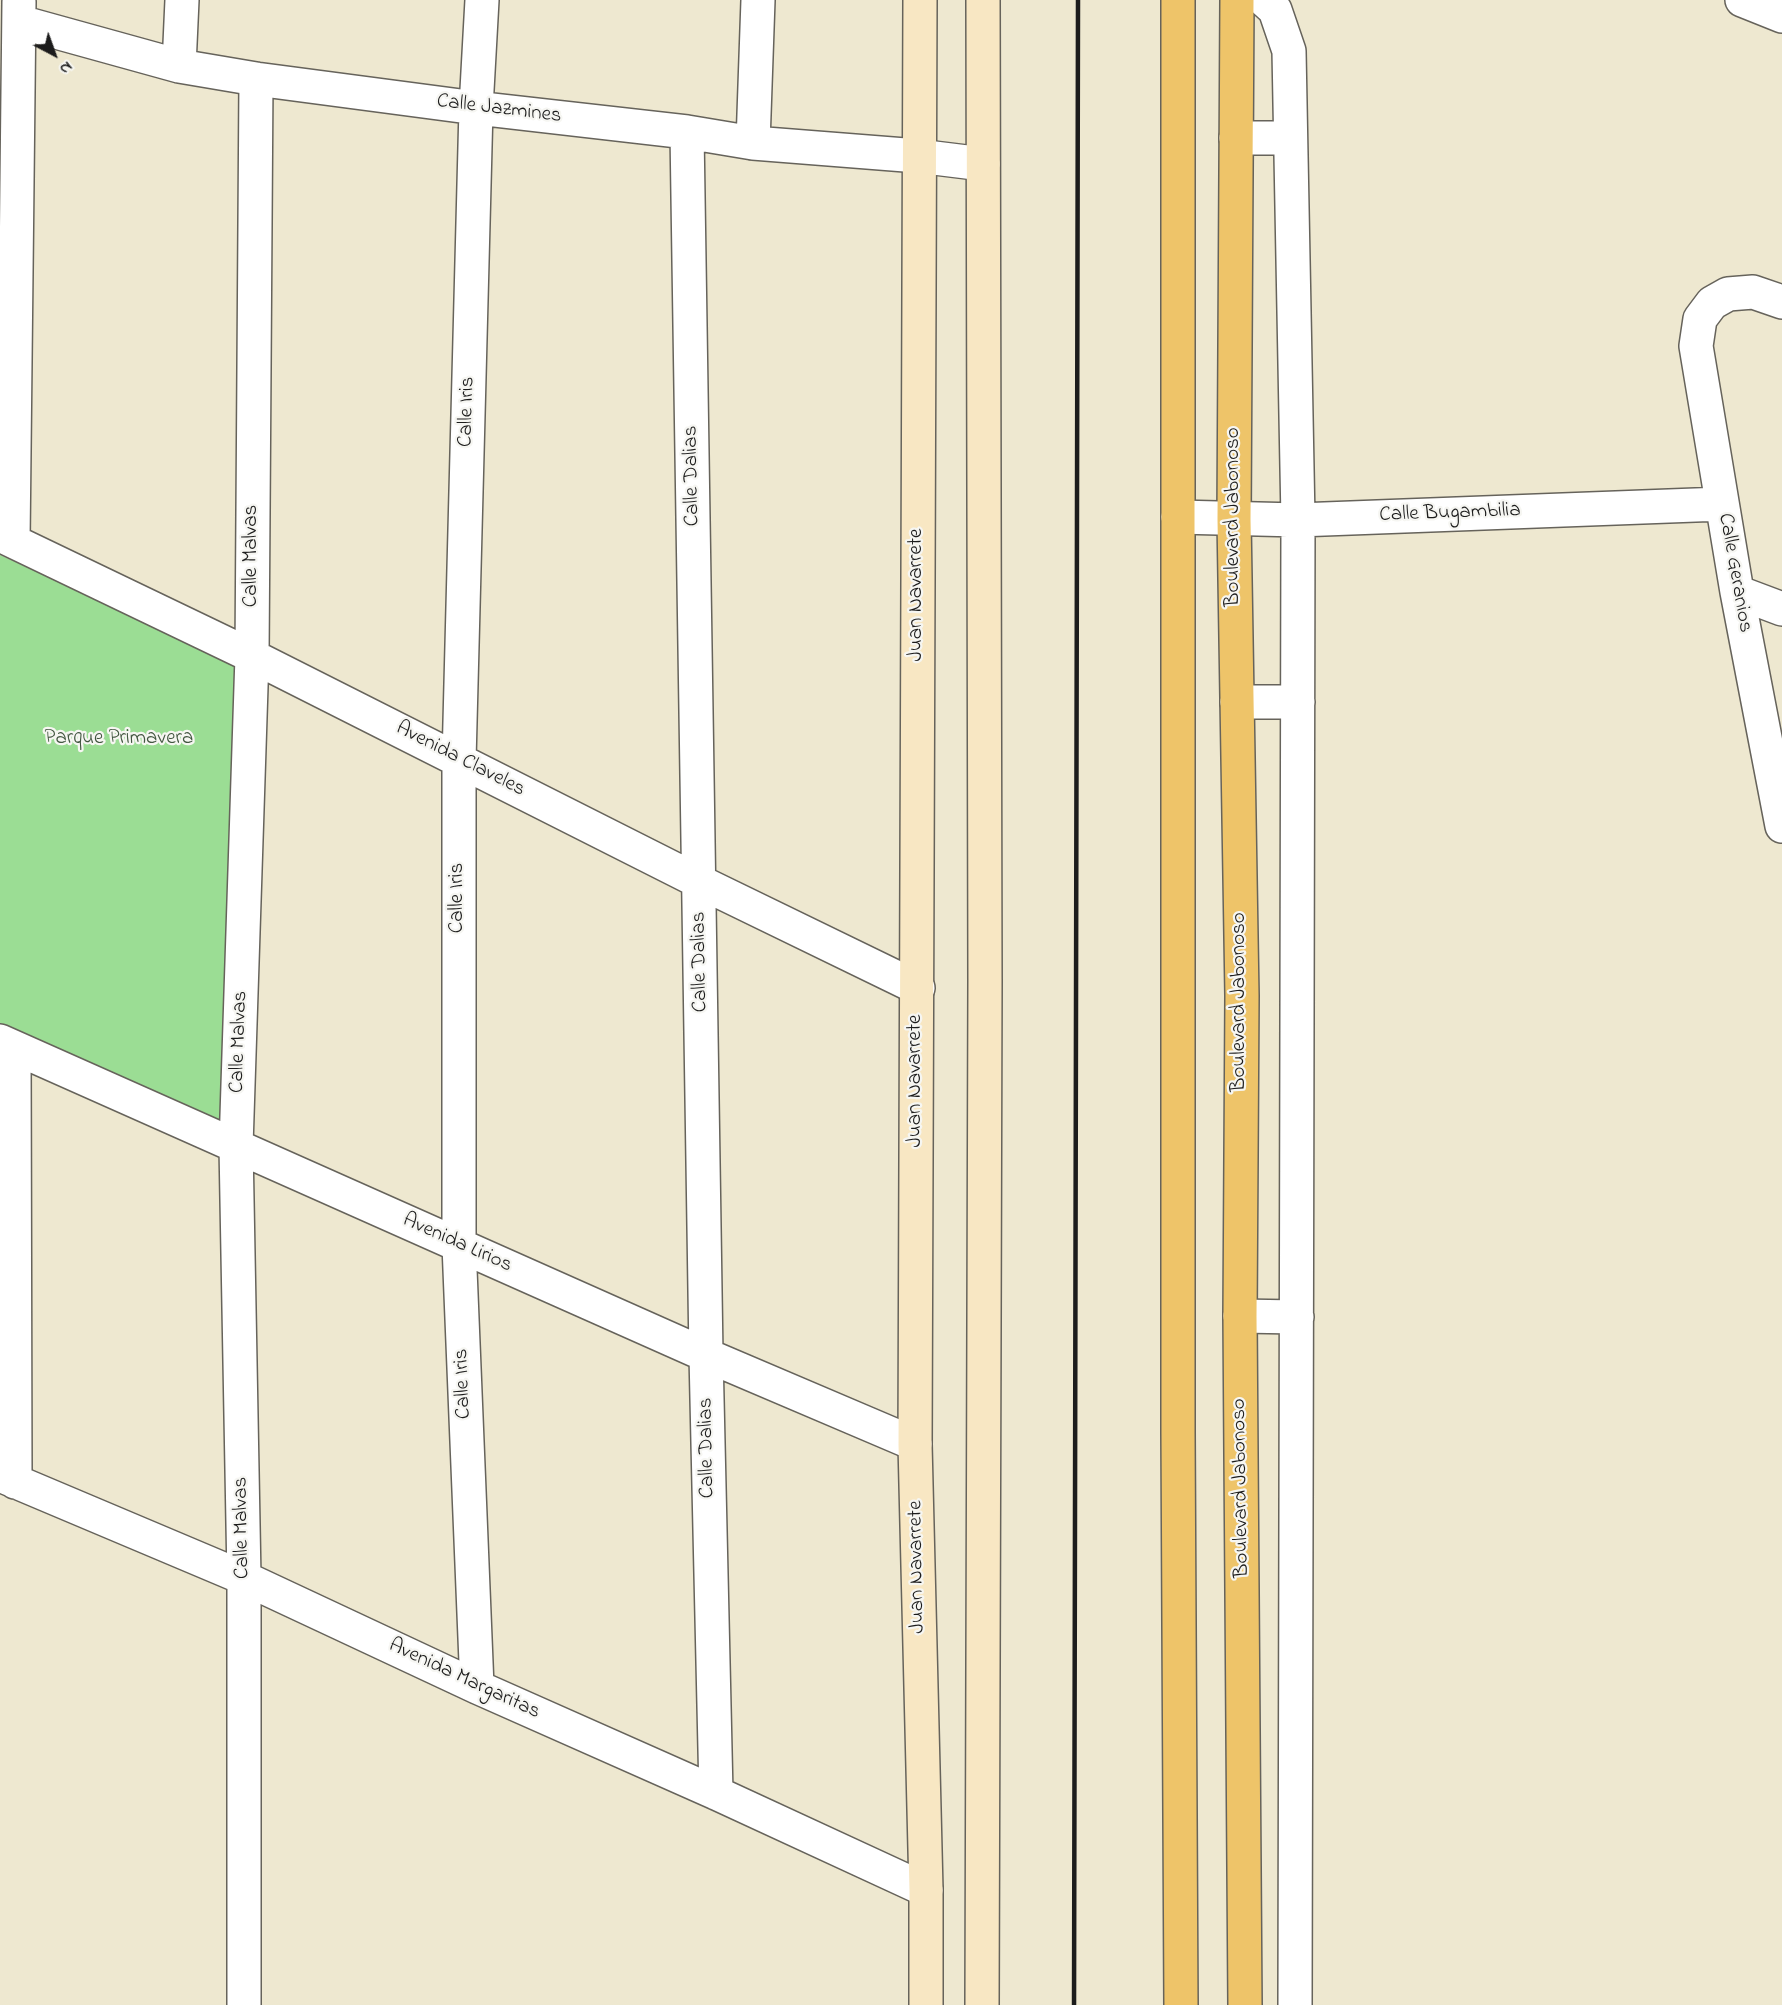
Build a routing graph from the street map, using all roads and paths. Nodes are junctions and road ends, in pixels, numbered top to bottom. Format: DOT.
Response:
graph roads {
  1 [pos="182,0"];
  2 [pos="483,0"];
  3 [pos="758,0"];
  4 [pos="920,0"];
  5 [pos="983,0"];
  6 [pos="1178,0"];
  7 [pos="1237,0"];
  8 [pos="1742,0"];
  9 [pos="1272,3"];
  10 [pos="20,11"];
  11 [pos="1782,16"];
  12 [pos="179,66"];
  13 [pos="256,80"];
  14 [pos="476,108"];
  15 [pos="687,132"];
  16 [pos="1236,138"];
  17 [pos="1290,138"];
  18 [pos="753,143"];
  19 [pos="918,156"];
  20 [pos="983,164"];
  21 [pos="1782,302"];
  22 [pos="1722,504"];
  23 [pos="1178,517"];
  24 [pos="1234,519"];
  25 [pos="1298,520"];
  26 [pos="7,538"];
  27 [pos="1737,592"];
  28 [pos="1782,609"];
  29 [pos="252,656"];
  30 [pos="1237,702"];
  31 [pos="1298,702"];
  32 [pos="459,760"];
  33 [pos="1782,826"];
  34 [pos="700,882"];
  35 [pos="918,988"];
  36 [pos="7,1045"];
  37 [pos="236,1146"];
  38 [pos="459,1245"];
  39 [pos="1240,1316"];
  40 [pos="1297,1317"];
  41 [pos="706,1354"];
  42 [pos="915,1444"];
  43 [pos="7,1478"];
  44 [pos="244,1578"];
  45 [pos="477,1687"];
  46 [pos="716,1793"];
  47 [pos="926,1890"];
  48 [pos="244,2005"];
  49 [pos="926,2005"];
  50 [pos="982,2005"];
  51 [pos="1181,2005"];
  52 [pos="1245,2005"];
  53 [pos="1295,2005"];
  1 -- 12 [label="street"];
  2 -- 14 [label="street, Calle Iris"];
  3 -- 18 [label="street"];
  4 -- 19 [label="main road, Juan Navarrete"];
  5 -- 20 [label="main road"];
  6 -- 23 [label="main road"];
  7 -- 16 [label="main road, Boulevard Jabonoso"];
  8 -- 11 [label="street"];
  9 -- 17 [label="street"];
  10 -- 12 [label="street, Calle Jazmines"];
  10 -- 26 [label="street"];
  12 -- 13 [label="street, Calle Jazmines"];
  13 -- 14 [label="street, Calle Jazmines"];
  13 -- 29 [label="street, Calle Malvas"];
  14 -- 15 [label="street, Calle Jazmines"];
  14 -- 32 [label="street, Calle Iris"];
  15 -- 18 [label="street, Calle Jazmines"];
  15 -- 34 [label="street, Calle Dalias"];
  16 -- 17 [label="street"];
  16 -- 24 [label="main road, Boulevard Jabonoso"];
  17 -- 25 [label="street"];
  18 -- 19 [label="street, Calle Jazmines"];
  19 -- 20 [label="street, Calle Jazmines"];
  19 -- 35 [label="main road, Juan Navarrete"];
  20 -- 50 [label="main road"];
  21 -- 22 [label="street, Calle Geranios"];
  22 -- 25 [label="street, Calle Bugambilia"];
  22 -- 27 [label="street, Calle Geranios"];
  23 -- 24 [label="street, Calle Bugambilia"];
  23 -- 51 [label="main road"];
  24 -- 25 [label="street, Calle Bugambilia"];
  24 -- 30 [label="main road, Boulevard Jabonoso"];
  25 -- 31 [label="street"];
  26 -- 29 [label="street, Avenida Claveles"];
  27 -- 28 [label="street"];
  27 -- 33 [label="street, Calle Geranios"];
  29 -- 32 [label="street, Avenida Claveles"];
  29 -- 37 [label="street, Calle Malvas"];
  30 -- 31 [label="street"];
  30 -- 39 [label="main road, Boulevard Jabonoso"];
  31 -- 40 [label="street"];
  32 -- 34 [label="street, Avenida Claveles"];
  32 -- 38 [label="street, Calle Iris"];
  34 -- 35 [label="street, Avenida Claveles"];
  34 -- 41 [label="street, Calle Dalias"];
  35 -- 42 [label="main road, Juan Navarrete"];
  36 -- 37 [label="street, Avenida Lirios"];
  36 -- 43 [label="street"];
  37 -- 38 [label="street, Avenida Lirios"];
  37 -- 44 [label="street, Calle Malvas"];
  38 -- 41 [label="street, Avenida Lirios"];
  38 -- 45 [label="street, Calle Iris"];
  39 -- 40 [label="street"];
  39 -- 52 [label="main road, Boulevard Jabonoso"];
  40 -- 53 [label="street"];
  41 -- 42 [label="street, Avenida Lirios"];
  41 -- 46 [label="street, Calle Dalias"];
  42 -- 47 [label="main road, Juan Navarrete"];
  43 -- 44 [label="street, Avenida Margaritas"];
  44 -- 45 [label="street, Avenida Margaritas"];
  44 -- 48 [label="street, Calle Malvas"];
  45 -- 46 [label="street, Avenida Margaritas"];
  46 -- 47 [label="street, Avenida Margaritas"];
  47 -- 49 [label="main road, Juan Navarrete"];
}
